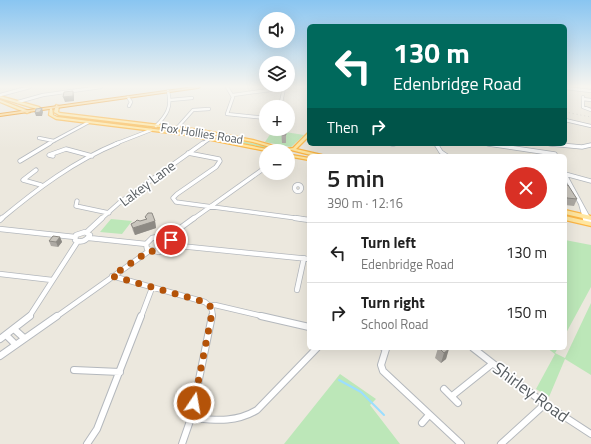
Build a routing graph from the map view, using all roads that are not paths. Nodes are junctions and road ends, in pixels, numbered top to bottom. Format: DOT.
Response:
graph roads {
  1 [pos="57,107"];
  2 [pos="19,108"];
  3 [pos="38,108"];
  4 [pos="43,108"];
  5 [pos="55,108"];
  6 [pos="170,108"];
  7 [pos="229,108"];
  8 [pos="23,109"];
  9 [pos="52,109"];
  10 [pos="209,109"];
  11 [pos="0,114"];
  12 [pos="66,115"];
  13 [pos="259,117"];
  14 [pos="59,118"];
  15 [pos="567,120"];
  16 [pos="90,122"];
  17 [pos="156,126"];
  18 [pos="591,126"];
  19 [pos="177,128"];
  20 [pos="151,130"];
  21 [pos="216,134"];
  22 [pos="307,137"];
  23 [pos="39,138"];
  24 [pos="211,138"];
  25 [pos="54,141"];
  26 [pos="259,145"];
  27 [pos="591,145"];
  28 [pos="438,146"];
  29 [pos="509,146"];
  30 [pos="567,146"];
  31 [pos="259,148"];
  32 [pos="296,151"];
  33 [pos="188,153"];
  34 [pos="310,154"];
  35 [pos="444,154"];
  36 [pos="550,154"];
  37 [pos="53,156"];
  38 [pos="92,156"];
  39 [pos="295,156"];
  40 [pos="307,159"];
  41 [pos="20,161"];
  42 [pos="36,170"];
  43 [pos="259,172"];
  44 [pos="567,176"];
  45 [pos="567,180"];
  46 [pos="591,181"];
  47 [pos="42,185"];
  48 [pos="302,190"];
  49 [pos="307,191"];
  50 [pos="77,202"];
  51 [pos="212,206"];
  52 [pos="108,213"];
  53 [pos="567,213"];
  54 [pos="567,218"];
  55 [pos="307,219"];
  56 [pos="0,220"];
  57 [pos="589,220"];
  58 [pos="0,229"];
  59 [pos="87,232"];
  60 [pos="74,237"];
  61 [pos="168,237"];
  62 [pos="89,238"];
  63 [pos="78,241"];
  64 [pos="146,244"];
  65 [pos="170,245"];
  66 [pos="149,251"];
  67 [pos="306,258"];
  68 [pos="0,274"];
  69 [pos="112,276"];
  70 [pos="52,280"];
  71 [pos="152,288"];
  72 [pos="297,290"];
  73 [pos="210,306"];
  74 [pos="307,327"];
  75 [pos="14,329"];
  76 [pos="6,335"];
  77 [pos="24,338"];
  78 [pos="0,339"];
  79 [pos="15,344"];
  80 [pos="315,350"];
  81 [pos="386,350"];
  82 [pos="475,350"];
  83 [pos="0,356"];
  84 [pos="492,364"];
  85 [pos="74,370"];
  86 [pos="120,372"];
  87 [pos="444,389"];
  88 [pos="452,396"];
  89 [pos="458,402"];
  90 [pos="545,404"];
  91 [pos="429,415"];
  92 [pos="191,418"];
  93 [pos="422,423"];
  94 [pos="591,434"];
  95 [pos="87,444"];
  96 [pos="182,444"];
  97 [pos="461,444"];
  98 [pos="501,444"];
  1 -- 12 [label="main road"];
  2 -- 8 [label="main road"];
  3 -- 4 [label="highway"];
  3 -- 8 [label="highway"];
  5 -- 9 [label="highway"];
  6 -- 17 [label="street"];
  7 -- 13 [label="street"];
  8 -- 9 [label="highway"];
  8 -- 11 [label="highway"];
  8 -- 11 [label="highway"];
  9 -- 14 [label="main road"];
  10 -- 19 [label="street"];
  12 -- 14 [label="main road"];
  12 -- 17 [label="main road, Fox Hollies Road"];
  14 -- 16 [label="main road, Fox Hollies Road"];
  15 -- 18 [label="street"];
  16 -- 20 [label="main road, Fox Hollies Road"];
  16 -- 25 [label="street"];
  17 -- 19 [label="main road, Fox Hollies Road"];
  17 -- 20 [label="main road"];
  19 -- 21 [label="main road, Fox Hollies Road"];
  20 -- 24 [label="main road, Fox Hollies Road"];
  20 -- 38 [label="street"];
  21 -- 24 [label="main road"];
  21 -- 26 [label="main road, Fox Hollies Road"];
  22 -- 32 [label="main road"];
  23 -- 25 [label="street"];
  24 -- 31 [label="main road, Fox Hollies Road"];
  24 -- 33 [label="street, Lakey Lane"];
  25 -- 41 [label="street"];
  27 -- 30 [label="street"];
  28 -- 35 [label="street"];
  29 -- 36 [label="street"];
  32 -- 34 [label="main road"];
  33 -- 51 [label="street"];
  33 -- 52 [label="street, Lakey Lane"];
  37 -- 38 [label="street"];
  38 -- 47 [label="street"];
  39 -- 40 [label="main road"];
  42 -- 47 [label="street"];
  43 -- 51 [label="street"];
  44 -- 46 [label="street"];
  45 -- 57 [label="street"];
  47 -- 56 [label="street"];
  48 -- 49 [label="street"];
  50 -- 52 [label="street"];
  51 -- 55 [label="street"];
  51 -- 61 [label="street"];
  52 -- 59 [label="street, Lakey Lane"];
  53 -- 57 [label="main road"];
  54 -- 57 [label="main road"];
  58 -- 60 [label="street"];
  59 -- 60 [label="street"];
  59 -- 62 [label="street"];
  60 -- 63 [label="street"];
  61 -- 64 [label="street"];
  61 -- 65 [label="street"];
  62 -- 63 [label="street"];
  62 -- 64 [label="street"];
  63 -- 70 [label="street"];
  64 -- 66 [label="street"];
  65 -- 66 [label="street"];
  65 -- 67 [label="street"];
  66 -- 69 [label="street"];
  67 -- 72 [label="street"];
  68 -- 70 [label="street"];
  69 -- 71 [label="street"];
  69 -- 77 [label="street"];
  70 -- 75 [label="street"];
  71 -- 73 [label="street"];
  71 -- 86 [label="street"];
  73 -- 74 [label="street"];
  73 -- 92 [label="street"];
  75 -- 76 [label="street"];
  75 -- 77 [label="street"];
  76 -- 78 [label="street"];
  76 -- 79 [label="street"];
  77 -- 79 [label="street"];
  79 -- 83 [label="street"];
  80 -- 92 [label="street"];
  81 -- 91 [label="street"];
  82 -- 84 [label="street, Shirley Road"];
  84 -- 88 [label="street"];
  84 -- 90 [label="street, Shirley Road"];
  85 -- 86 [label="street"];
  86 -- 95 [label="street"];
  87 -- 88 [label="street"];
  88 -- 89 [label="street"];
  90 -- 94 [label="street, Shirley Road"];
  90 -- 98 [label="street"];
  91 -- 93 [label="street"];
  91 -- 97 [label="street"];
  92 -- 96 [label="street"];
}
